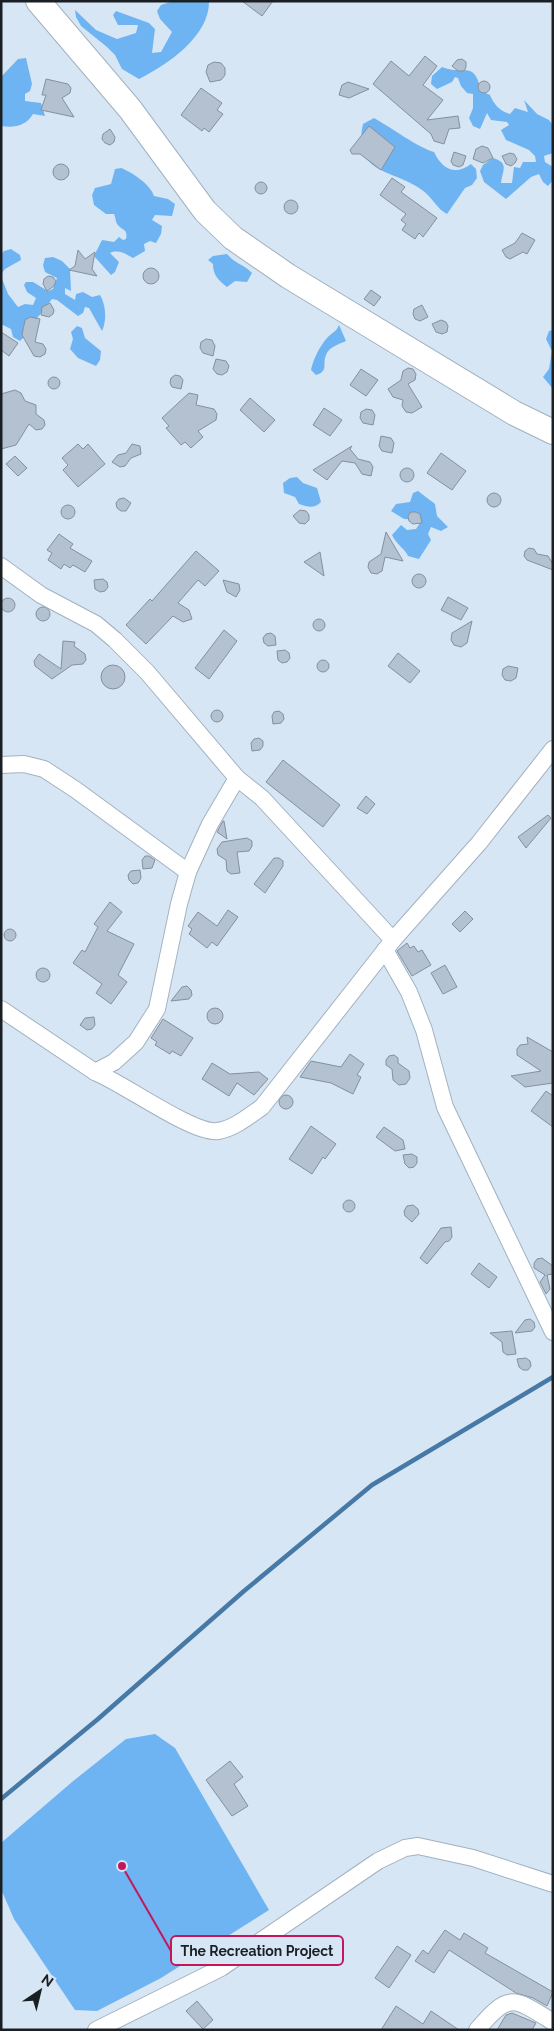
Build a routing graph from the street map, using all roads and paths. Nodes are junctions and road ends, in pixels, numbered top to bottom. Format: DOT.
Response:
graph roads {
  1 [pos="38,1"];
  2 [pos="553,432"];
  3 [pos="1,566"];
  4 [pos="553,749"];
  5 [pos="1,765"];
  6 [pos="236,778"];
  7 [pos="188,872"];
  8 [pos="389,945"];
  9 [pos="1,1010"];
  10 [pos="95,1072"];
  11 [pos="553,1332"];
  12 [pos="553,1884"];
  13 [pos="553,2022"];
  14 [pos="96,2030"];
  15 [pos="477,2030"];
  1 -- 2 [label="street"];
  3 -- 6 [label="street"];
  4 -- 8 [label="street"];
  5 -- 7 [label="street"];
  6 -- 7 [label="street"];
  6 -- 8 [label="street"];
  7 -- 10 [label="street"];
  8 -- 10 [label="street"];
  8 -- 11 [label="street"];
  9 -- 10 [label="street"];
  12 -- 14 [label="street"];
  13 -- 15 [label="street"];
}
